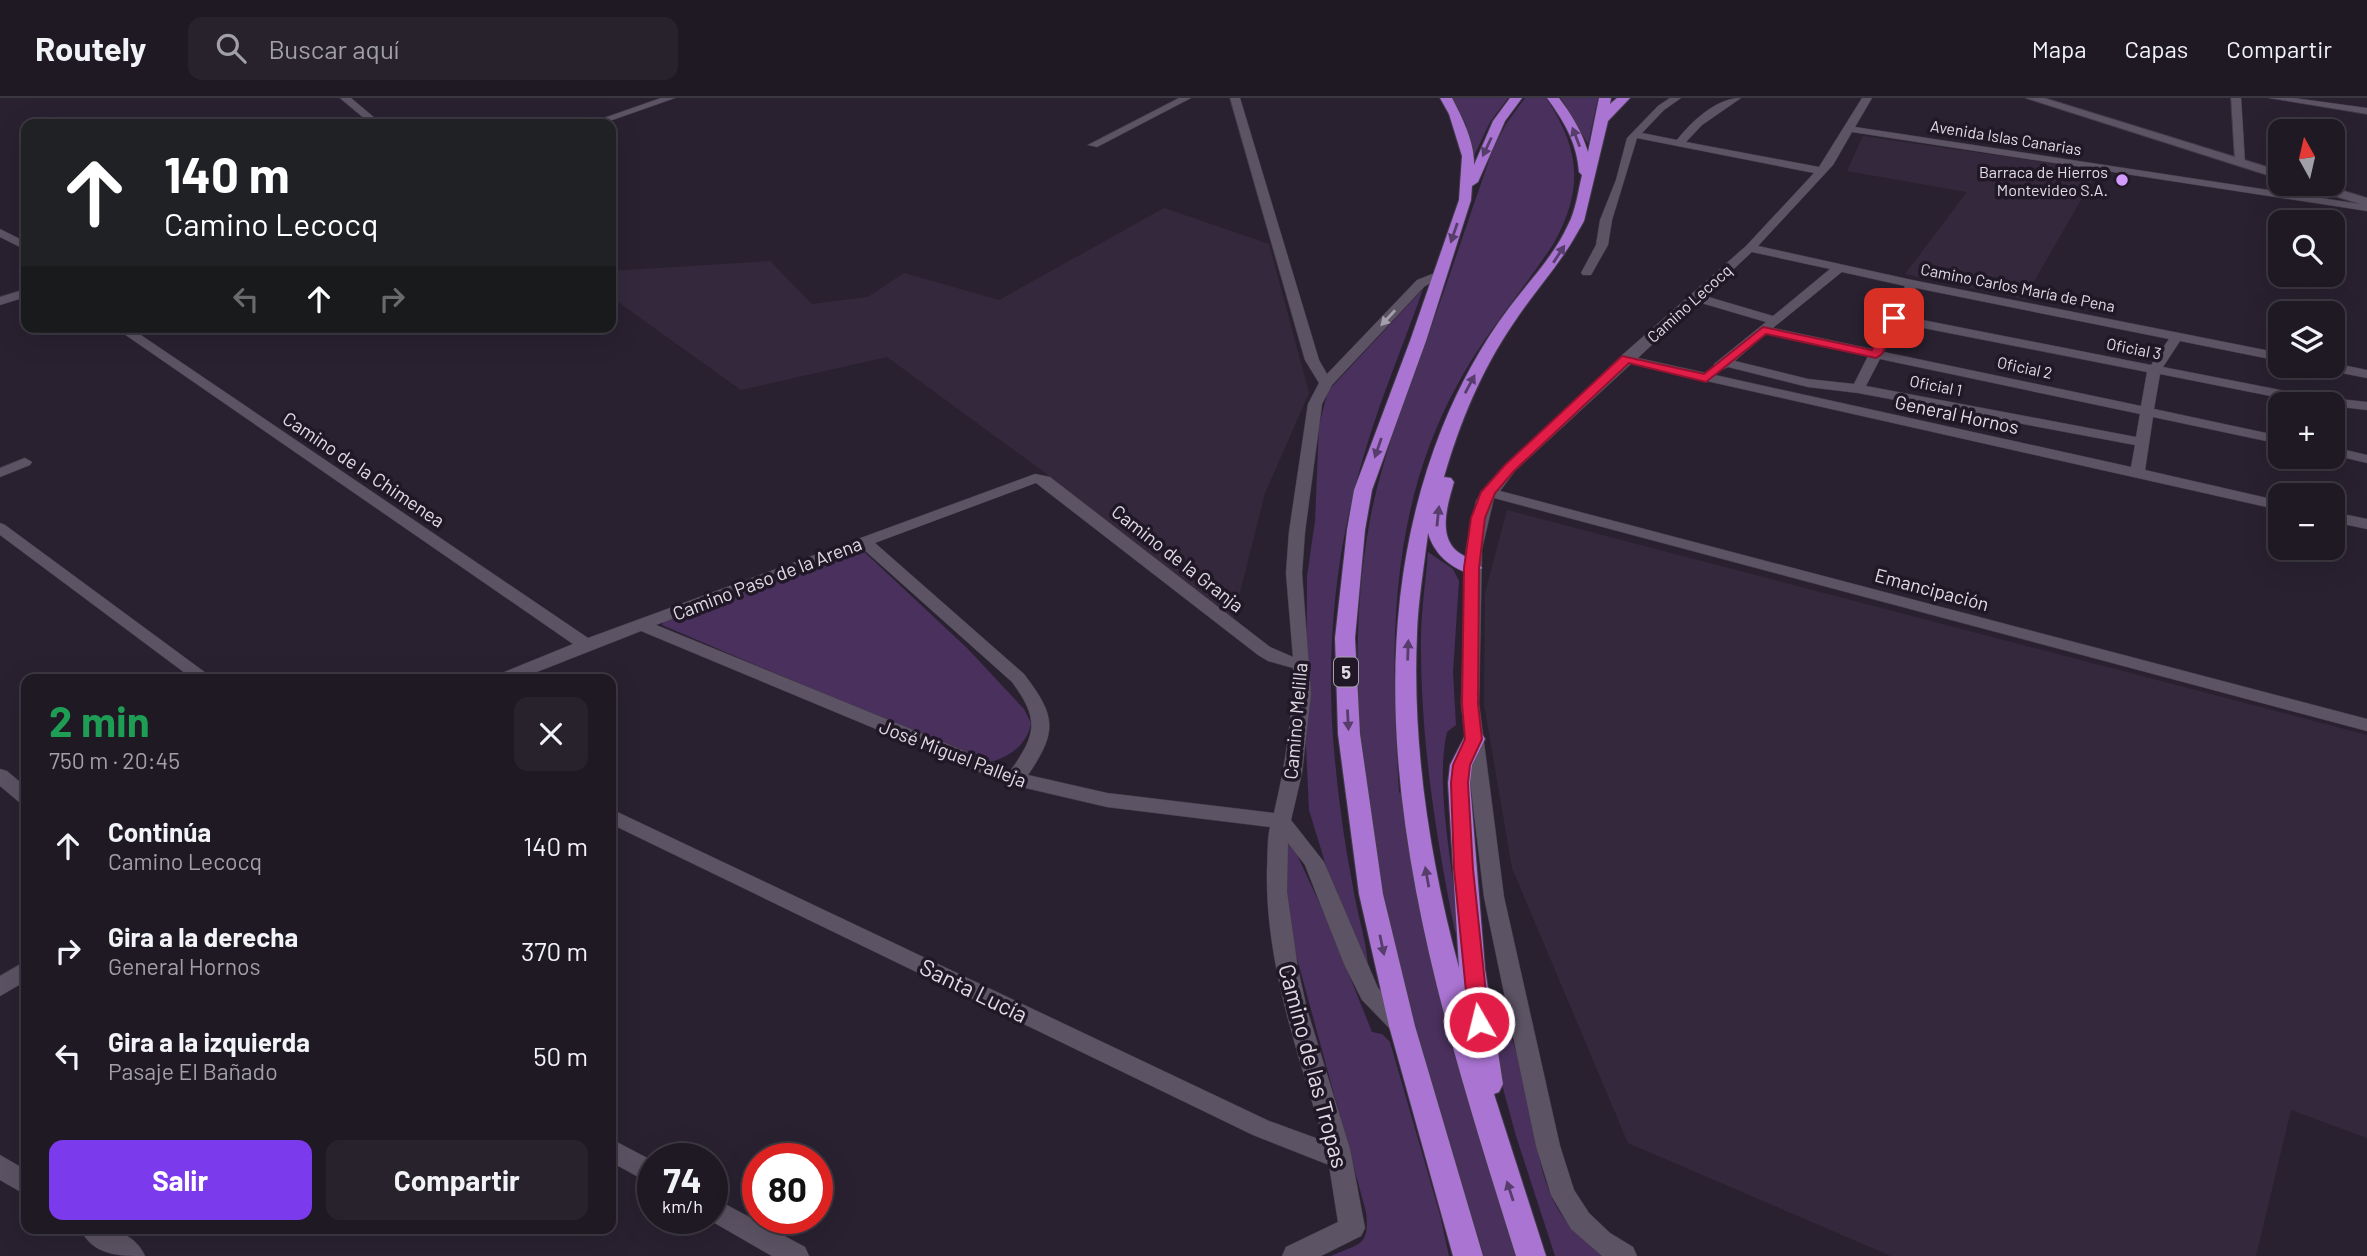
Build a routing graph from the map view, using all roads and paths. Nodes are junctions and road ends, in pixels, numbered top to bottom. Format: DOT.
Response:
graph roads {
  1 [pos="345,98"];
  2 [pos="670,98"];
  3 [pos="1186,98"];
  4 [pos="1235,98"];
  5 [pos="1446,98"];
  6 [pos="1516,98"];
  7 [pos="1553,98"];
  8 [pos="1605,98"];
  9 [pos="1624,98"];
  10 [pos="1676,98"];
  11 [pos="1736,98"];
  12 [pos="1867,98"];
  13 [pos="2032,98"];
  14 [pos="2236,98"];
  15 [pos="2274,98"];
  16 [pos="2367,111"];
  17 [pos="371,119"];
  18 [pos="607,119"];
  19 [pos="1602,121"];
  20 [pos="1849,129"];
  21 [pos="1635,135"];
  22 [pos="1679,144"];
  23 [pos="1093,145"];
  24 [pos="2240,163"];
  25 [pos="2268,171"];
  26 [pos="1822,172"];
  27 [pos="1585,181"];
  28 [pos="2345,195"];
  29 [pos="1465,200"];
  30 [pos="2367,202"];
  31 [pos="2367,208"];
  32 [pos="0,232"];
  33 [pos="21,244"];
  34 [pos="1750,248"];
  35 [pos="1838,269"];
  36 [pos="1587,273"];
  37 [pos="1440,275"];
  38 [pos="1912,284"];
  39 [pos="21,295"];
  40 [pos="1695,297"];
  41 [pos="0,301"];
  42 [pos="1894,318"];
  43 [pos="1769,325"];
  44 [pos="129,333"];
  45 [pos="2177,336"];
  46 [pos="1876,354"];
  47 [pos="2268,354"];
  48 [pos="1626,359"];
  49 [pos="1725,362"];
  50 [pos="2154,370"];
  51 [pos="2345,370"];
  52 [pos="2367,374"];
  53 [pos="1706,378"];
  54 [pos="1326,383"];
  55 [pos="1858,389"];
  56 [pos="2367,406"];
  57 [pos="2146,410"];
  58 [pos="1450,429"];
  59 [pos="2268,437"];
  60 [pos="2141,442"];
  61 [pos="2345,454"];
  62 [pos="2367,459"];
  63 [pos="25,462"];
  64 [pos="0,473"];
  65 [pos="2137,473"];
  66 [pos="1032,478"];
  67 [pos="1488,492"];
  68 [pos="2268,502"];
  69 [pos="2345,519"];
  70 [pos="2367,524"];
  71 [pos="0,528"];
  72 [pos="864,541"];
  73 [pos="1474,548"];
  74 [pos="1447,551"];
  75 [pos="1472,568"];
  76 [pos="642,625"];
  77 [pos="586,645"];
  78 [pos="1302,665"];
  79 [pos="198,674"];
  80 [pos="515,674"];
  81 [pos="2367,725"];
  82 [pos="1474,739"];
  83 [pos="0,776"];
  84 [pos="1015,779"];
  85 [pos="21,793"];
  86 [pos="616,818"];
  87 [pos="1281,821"];
  88 [pos="21,973"];
  89 [pos="0,987"];
  90 [pos="1402,1026"];
  91 [pos="1485,1113"];
  92 [pos="616,1153"];
  93 [pos="1339,1157"];
  94 [pos="637,1165"];
  95 [pos="0,1166"];
  96 [pos="21,1181"];
  97 [pos="728,1217"];
  98 [pos="101,1234"];
  99 [pos="132,1256"];
  100 [pos="796,1256"];
  101 [pos="1295,1256"];
  102 [pos="1468,1256"];
  103 [pos="1531,1256"];
  104 [pos="1624,1256"];
  1 -- 17 [label="street"];
  2 -- 18 [label="street"];
  3 -- 23 [label="street"];
  4 -- 54 [label="street"];
  5 -- 29 [label="highway, 5"];
  6 -- 29 [label="highway, one-way"];
  27 -- 7 [label="highway, one-way"];
  8 -- 19 [label="highway"];
  9 -- 19 [label="highway"];
  10 -- 21 [label="street"];
  11 -- 22 [label="street"];
  12 -- 20 [label="street, Camino Lecocq"];
  13 -- 24 [label="street"];
  14 -- 24 [label="street"];
  15 -- 16 [label="street"];
  19 -- 27 [label="highway"];
  20 -- 26 [label="street, Camino Lecocq"];
  20 -- 31 [label="street, Avenida Islas Canarias"];
  21 -- 22 [label="street"];
  21 -- 36 [label="street"];
  22 -- 26 [label="street"];
  24 -- 25 [label="street"];
  26 -- 34 [label="street, Camino Lecocq"];
  58 -- 27 [label="highway, one-way"];
  28 -- 30 [label="street"];
  29 -- 37 [label="highway, 5, one-way"];
  32 -- 33 [label="street"];
  34 -- 35 [label="street, Camino Carlos María de Pena"];
  34 -- 40 [label="street, Camino Lecocq"];
  35 -- 38 [label="street, Camino Carlos María de Pena"];
  35 -- 43 [label="street"];
  37 -- 54 [label="street, Camino Melilla, one-way"];
  37 -- 90 [label="highway, 5, one-way"];
  38 -- 42 [label="street"];
  38 -- 45 [label="street, Camino Carlos María de Pena"];
  39 -- 41 [label="street"];
  40 -- 43 [label="street, Oficial 2"];
  40 -- 48 [label="street, Camino Lecocq"];
  42 -- 46 [label="street"];
  42 -- 50 [label="street, Oficial 3"];
  43 -- 46 [label="street, Oficial 2"];
  43 -- 49 [label="street"];
  44 -- 77 [label="street, Camino de la Chimenea"];
  45 -- 47 [label="street, Camino Carlos María de Pena"];
  45 -- 50 [label="street"];
  46 -- 55 [label="street"];
  46 -- 57 [label="street, Oficial 2"];
  48 -- 53 [label="street, General Hornos"];
  48 -- 67 [label="street, Camino Lecocq"];
  49 -- 53 [label="street"];
  49 -- 55 [label="street, Oficial 1"];
  50 -- 56 [label="street, Oficial 3"];
  50 -- 57 [label="street"];
  51 -- 52 [label="street"];
  53 -- 65 [label="street, General Hornos"];
  54 -- 78 [label="street, Camino Melilla"];
  55 -- 60 [label="street, Oficial 1"];
  57 -- 59 [label="street, Oficial 2"];
  57 -- 60 [label="street"];
  74 -- 58 [label="highway, one-way"];
  91 -- 58 [label="highway, one-way"];
  60 -- 65 [label="street"];
  61 -- 62 [label="street"];
  63 -- 64 [label="street"];
  65 -- 68 [label="street, General Hornos"];
  66 -- 72 [label="street, Camino Paso de la Arena"];
  66 -- 78 [label="street, Camino de la Granja"];
  67 -- 73 [label="street, Camino Lecocq"];
  67 -- 81 [label="street, Emancipación"];
  69 -- 70 [label="street"];
  71 -- 79 [label="street"];
  72 -- 76 [label="street, Camino Paso de la Arena"];
  72 -- 84 [label="street"];
  73 -- 74 [label="highway"];
  73 -- 75 [label="street, Camino Lecocq"];
  74 -- 75 [label="highway"];
  75 -- 82 [label="street, Camino Lecocq"];
  76 -- 77 [label="street, Camino Paso de la Arena"];
  76 -- 84 [label="street, José Miguel Palleja"];
  77 -- 80 [label="street, Camino Paso de la Arena"];
  78 -- 87 [label="street, Camino Melilla"];
  82 -- 91 [label="highway"];
  82 -- 104 [label="street"];
  83 -- 85 [label="street"];
  84 -- 87 [label="street, José Miguel Palleja"];
  86 -- 93 [label="street, Santa Lucía"];
  87 -- 90 [label="street"];
  87 -- 93 [label="street, Camino de las Tropas"];
  88 -- 89 [label="street"];
  90 -- 102 [label="highway, 5"];
  103 -- 91 [label="highway, one-way"];
  92 -- 94 [label="street"];
  93 -- 101 [label="street, Camino de las Tropas"];
  95 -- 96 [label="street"];
  97 -- 100 [label="street"];
  98 -- 99 [label="street"];
}
